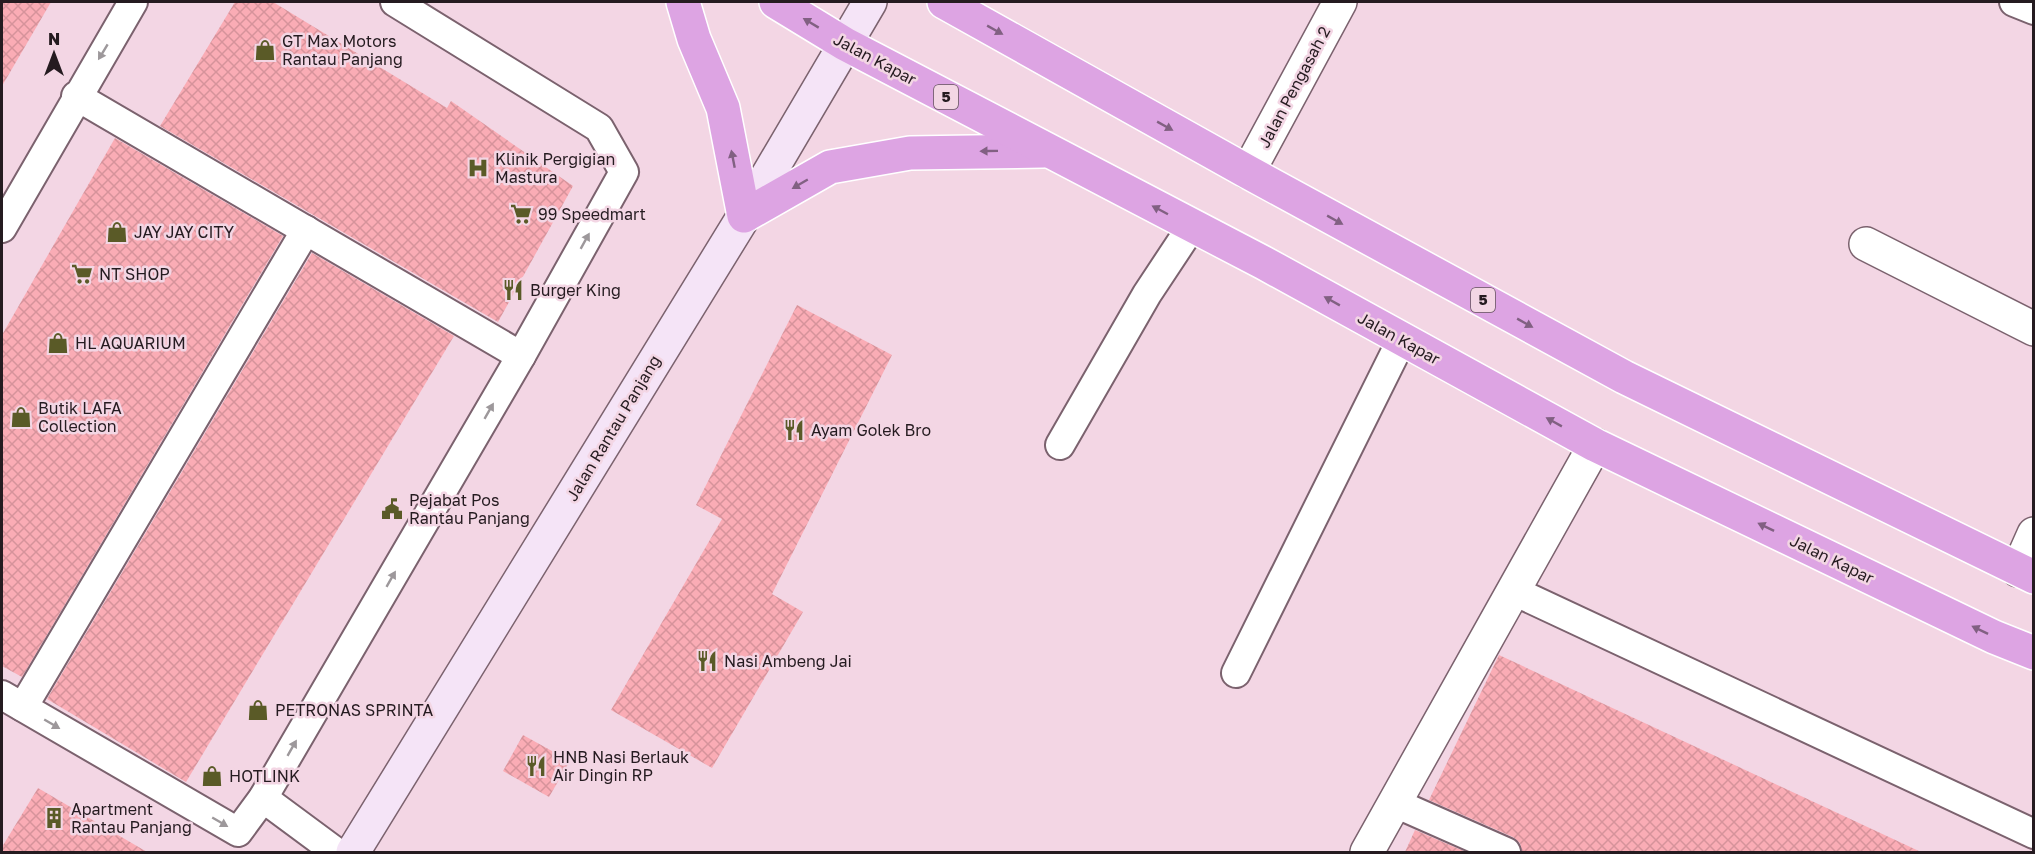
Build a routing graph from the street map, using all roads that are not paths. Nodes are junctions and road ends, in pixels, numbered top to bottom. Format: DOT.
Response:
graph roads {
  1 [pos="133,2"];
  2 [pos="395,2"];
  3 [pos="683,2"];
  4 [pos="776,2"];
  5 [pos="870,2"];
  6 [pos="944,2"];
  7 [pos="1340,2"];
  8 [pos="2014,2"];
  9 [pos="2034,10"];
  10 [pos="845,44"];
  11 [pos="76,96"];
  12 [pos="1047,150"];
  13 [pos="1248,172"];
  14 [pos="744,216"];
  15 [pos="1192,226"];
  16 [pos="2,228"];
  17 [pos="306,230"];
  18 [pos="1866,244"];
  19 [pos="2034,329"];
  20 [pos="1402,339"];
  21 [pos="521,356"];
  22 [pos="1060,445"];
  23 [pos="1595,445"];
  24 [pos="2034,534"];
  25 [pos="2026,574"];
  26 [pos="1514,591"];
  27 [pos="2034,653"];
  28 [pos="1236,673"];
  29 [pos="12,701"];
  30 [pos="263,798"];
  31 [pos="1395,803"];
  32 [pos="2034,834"];
  33 [pos="336,852"];
  34 [pos="353,852"];
  35 [pos="1367,852"];
  36 [pos="1506,852"];
  1 -- 11 [label="lane, one-way"];
  21 -- 2 [label="lane, one-way"];
  14 -- 3 [label="highway, one-way"];
  10 -- 4 [label="highway, Jalan Kapar / 5, one-way"];
  5 -- 10 [label="street, Jalan Rantau Panjang"];
  6 -- 13 [label="highway, 5, one-way"];
  7 -- 13 [label="street, Jalan Pengasah 2"];
  8 -- 9 [label="lane"];
  10 -- 12 [label="highway, Jalan Kapar / 5"];
  10 -- 14 [label="street, Jalan Rantau Panjang"];
  11 -- 16 [label="lane"];
  11 -- 17 [label="lane"];
  12 -- 14 [label="highway, one-way"];
  15 -- 12 [label="highway, Jalan Kapar / 5, one-way"];
  13 -- 25 [label="highway, 5, one-way"];
  14 -- 34 [label="street, Jalan Rantau Panjang"];
  20 -- 15 [label="highway, Jalan Kapar / 5, one-way"];
  15 -- 22 [label="lane"];
  17 -- 21 [label="lane"];
  17 -- 29 [label="lane"];
  18 -- 19 [label="street"];
  23 -- 20 [label="highway, Jalan Kapar / 5, one-way"];
  20 -- 28 [label="lane"];
  30 -- 21 [label="lane, one-way"];
  23 -- 26 [label="street"];
  27 -- 23 [label="highway, Jalan Kapar / 5, one-way"];
  24 -- 25 [label="street"];
  26 -- 31 [label="street"];
  26 -- 32 [label="lane"];
  29 -- 30 [label="lane, one-way"];
  30 -- 33 [label="lane"];
  31 -- 35 [label="street"];
  31 -- 36 [label="lane"];
}
